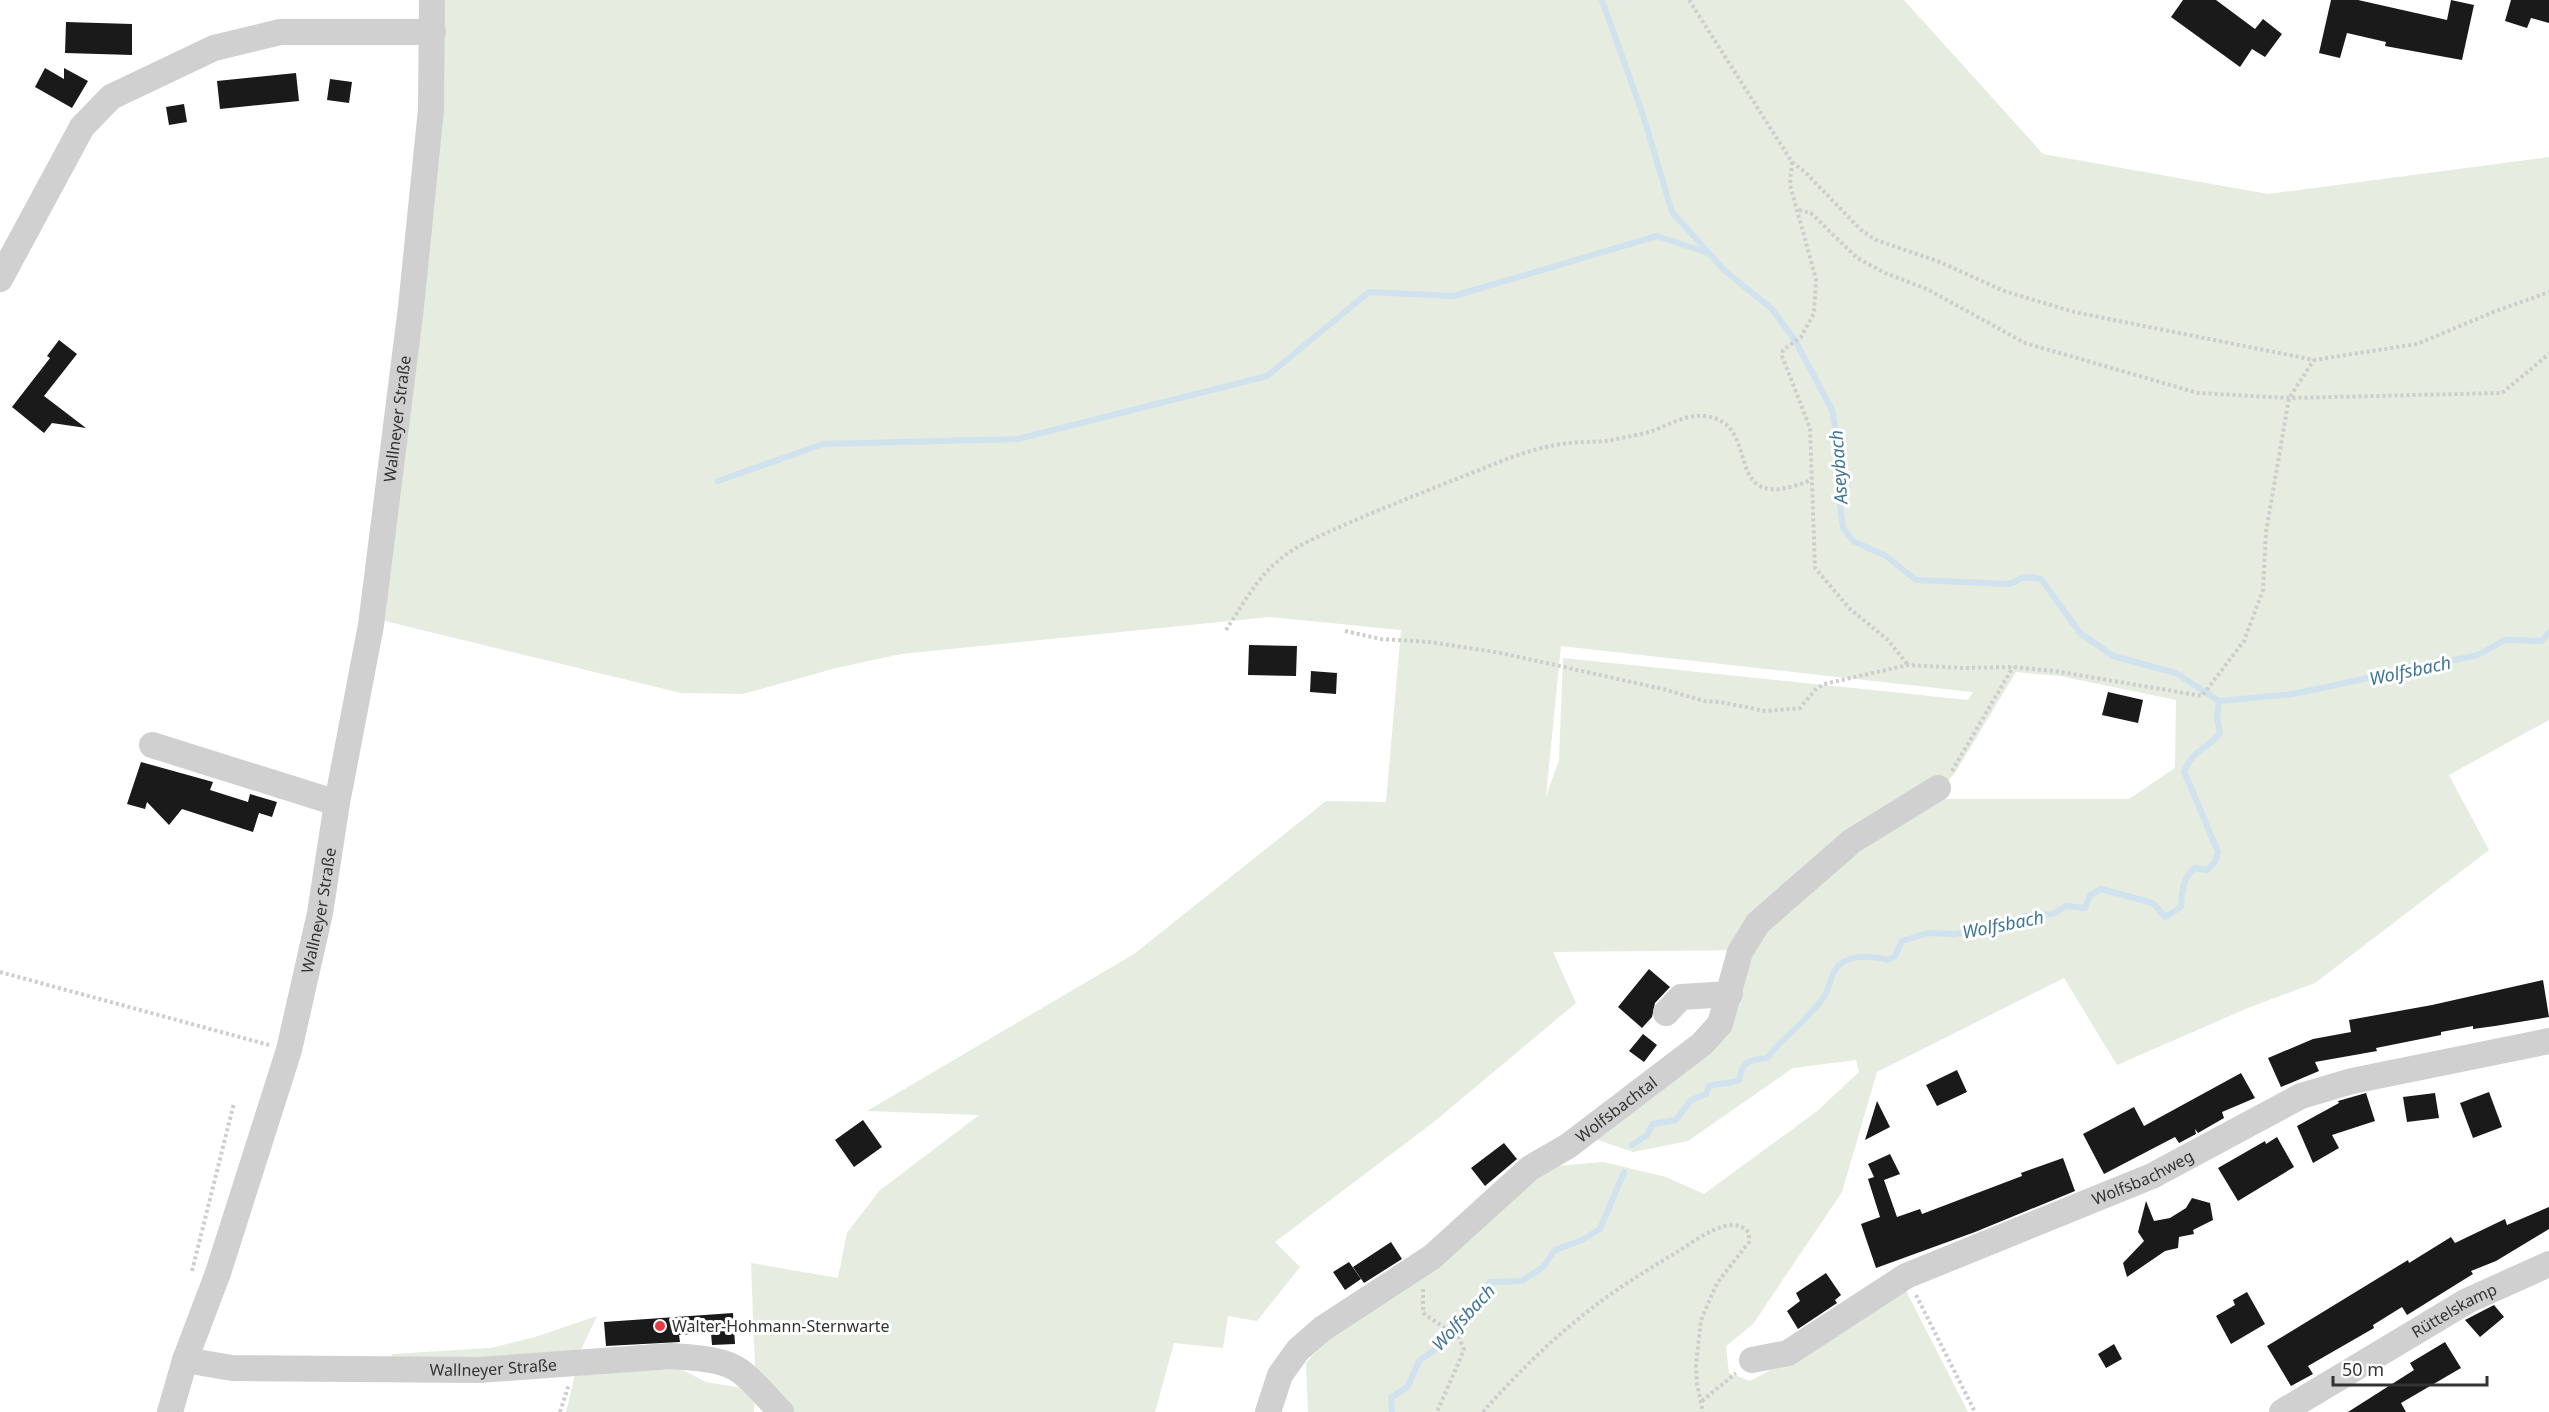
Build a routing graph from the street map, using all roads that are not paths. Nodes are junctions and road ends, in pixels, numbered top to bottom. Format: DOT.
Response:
graph roads {
  1 [pos="432,0"];
  2 [pos="433,32"];
  3 [pos="0,279"];
  4 [pos="152,745"];
  5 [pos="1938,788"];
  6 [pos="337,803"];
  7 [pos="1730,994"];
  8 [pos="1666,1013"];
  9 [pos="2549,1041"];
  10 [pos="2549,1264"];
  11 [pos="185,1360"];
  12 [pos="1752,1360"];
  13 [pos="2297,1408"];
  14 [pos="170,1412"];
  15 [pos="781,1412"];
  16 [pos="1268,1412"];
  1 -- 2 [label="street, Wallneyer Straße"];
  2 -- 3 [label="street"];
  2 -- 6 [label="street, Wallneyer Straße"];
  4 -- 6 [label="street"];
  5 -- 7 [label="street, Wolfsbachtal"];
  6 -- 11 [label="street, Wallneyer Straße"];
  7 -- 8 [label="street"];
  7 -- 16 [label="street, Wolfsbachtal"];
  9 -- 12 [label="street, Wolfsbachweg"];
  10 -- 13 [label="street, Rüttelskamp"];
  11 -- 14 [label="street, Wallneyer Straße"];
  11 -- 15 [label="street, Wallneyer Straße"];
}
